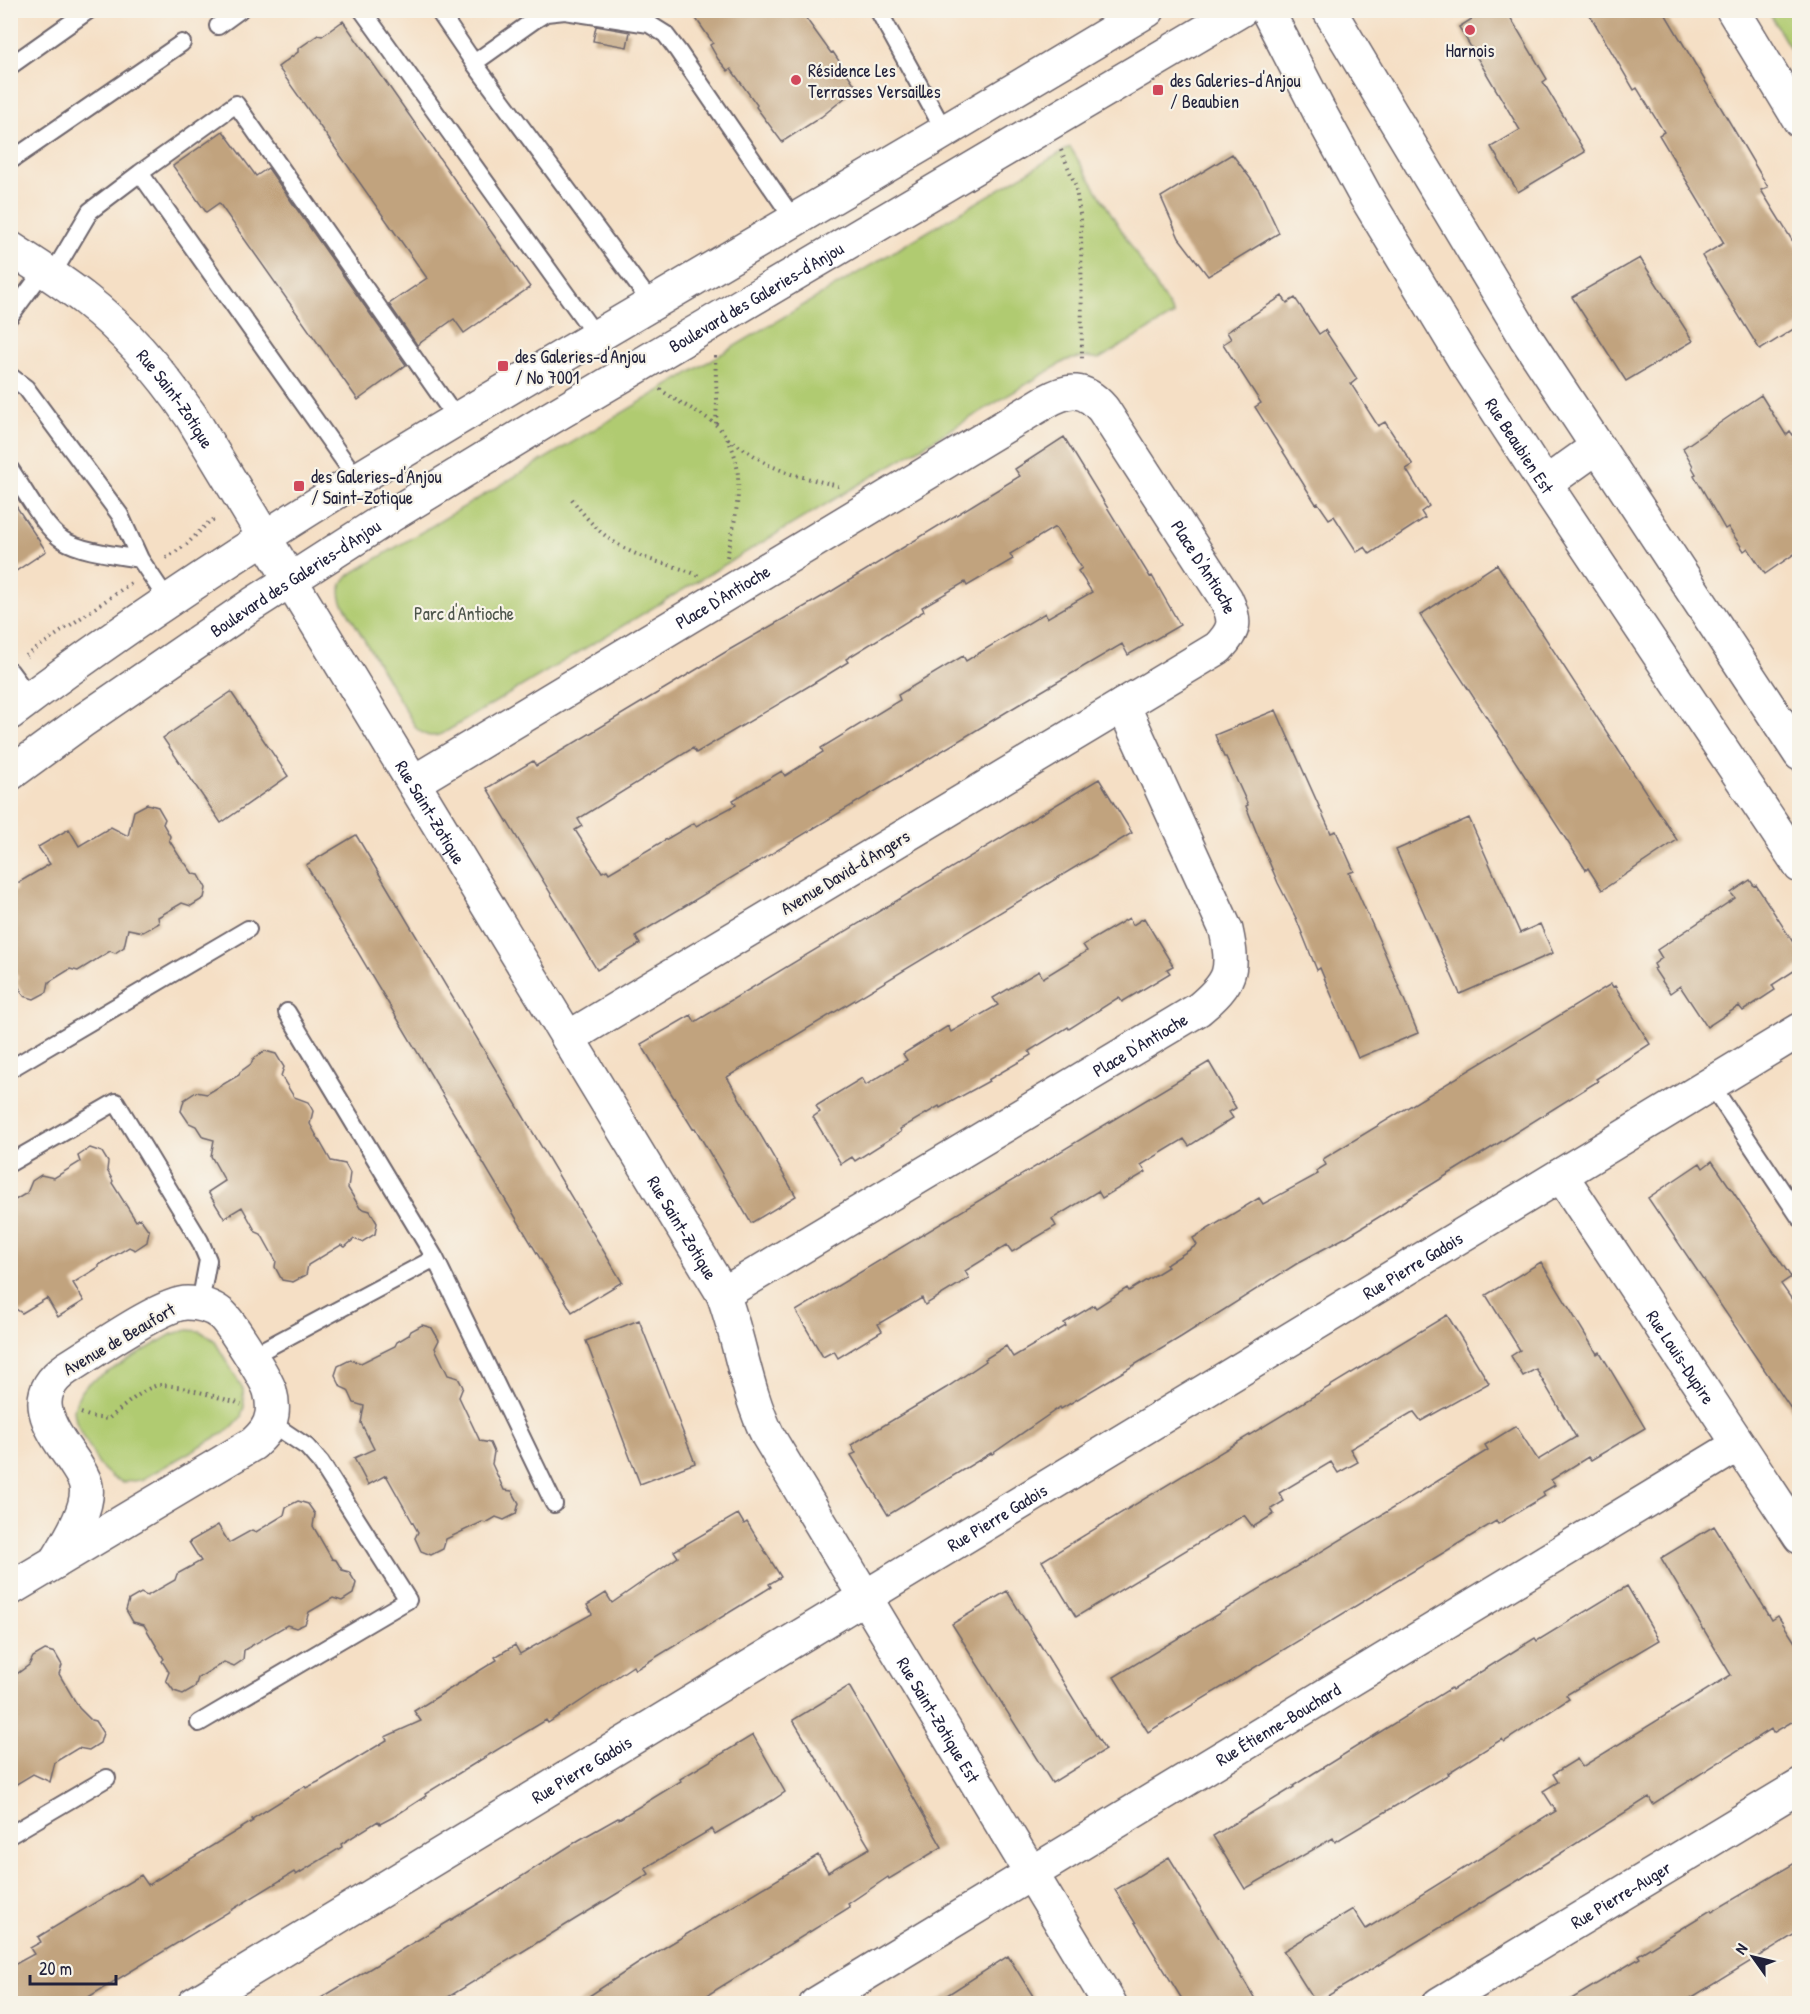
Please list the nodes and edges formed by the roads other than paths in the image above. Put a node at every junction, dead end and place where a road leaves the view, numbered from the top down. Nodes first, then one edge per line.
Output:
1 (89, 10) edge
2 (240, 10) edge
3 (362, 10) edge
4 (438, 10) edge
5 (878, 10) edge
6 (1148, 10) edge
7 (1241, 10) edge
8 (1268, 10) edge
9 (1329, 10) edge
10 (1733, 10) edge
11 (218, 26) dead end
12 (182, 43) dead end
13 (474, 63) junction
14 (11, 65) edge
15 (1800, 121) edge
16 (945, 132) junction
17 (10, 161) edge
18 (140, 173) junction
19 (794, 220) junction
20 (10, 248) edge
21 (48, 272) junction
22 (652, 304) junction
23 (10, 316) edge
24 (596, 336) junction
25 (10, 376) edge
26 (456, 418) junction
27 (1597, 447) junction
28 (10, 469) edge
29 (357, 479) junction
30 (1545, 484) junction
31 (266, 537) junction
32 (145, 565) junction
33 (292, 579) junction
34 (169, 602) junction
35 (15, 666) edge
36 (1123, 705) junction
37 (20, 706) edge
38 (1800, 754) edge
39 (10, 774) edge
40 (414, 782) junction
41 (1800, 866) edge
42 (248, 929) dead end
43 (287, 1012) dead end
44 (1800, 1030) edge
45 (568, 1038) junction
46 (12, 1065) edge
47 (1710, 1083) junction
48 (10, 1163) edge
49 (1561, 1175) junction
50 (1800, 1218) edge
51 (435, 1258) junction
52 (723, 1294) junction
53 (200, 1304) junction
54 (250, 1357) junction
55 (257, 1414) junction
56 (768, 1436) joint
57 (1738, 1445) junction
58 (554, 1504) dead end
59 (1800, 1537) edge
60 (56, 1562) junction
61 (10, 1588) edge
62 (865, 1597) junction
63 (199, 1723) dead end
64 (107, 1778) dead end
65 (1800, 1786) edge
66 (10, 1835) edge
67 (1032, 1874) junction
68 (194, 2004) edge
69 (816, 2004) edge
70 (1110, 2004) edge
71 (1439, 2004) edge

1 - 14 lane
2 - 11 lane
3 - 24 lane
4 - 13 lane
5 - 16 lane
6 - 16 street
7 - 33 street, Boulevard des Galeries-d'Anjou
8 - 30 street, Rue Beaubien Est
9 - 27 street
10 - 15 street
12 - 17 lane
13 - 19 lane
13 - 22 lane
16 - 19 street
18 - 21 lane
18 - 26 lane
18 - 29 lane
19 - 22 street
20 - 21 street, Rue Saint-Zotique
21 - 23 lane
21 - 31 street, Rue Saint-Zotique
22 - 24 street
24 - 26 street
25 - 32 lane
26 - 29 street
27 - 30 street
27 - 38 street
28 - 32 lane
29 - 31 street
30 - 41 street, Rue Beaubien Est
31 - 33 street, Rue Saint-Zotique
31 - 34 street
32 - 34 lane
33 - 39 street, Boulevard des Galeries-d'Anjou
33 - 40 street, Rue Saint-Zotique
34 - 37 street
35 - 37 lane
36 - 40 street, Place D'Antioche
36 - 45 street, Avenue David-d'Angers
36 - 52 street, Place D'Antioche
40 - 45 street, Rue Saint-Zotique
42 - 46 lane
43 - 51 lane
44 - 47 street, Rue Pierre Gadois
45 - 52 street, Rue Saint-Zotique
47 - 49 street, Rue Pierre Gadois
47 - 50 lane
48 - 53 lane
49 - 57 street, Rue Louis-Dupire
49 - 62 street, Rue Pierre Gadois
51 - 54 lane
51 - 58 lane
52 - 56 street, Rue Saint-Zotique
53 - 54 street, Avenue de Beaufort
53 - 60 street, Avenue de Beaufort
54 - 55 street, Avenue de Beaufort
55 - 60 street
55 - 63 lane
56 - 62 street, Rue Saint-Zotique Est
57 - 59 street, Rue Louis-Dupire
57 - 67 street, Rue Étienne-Bouchard
60 - 61 street
62 - 67 street, Rue Saint-Zotique Est
62 - 68 street, Rue Pierre Gadois
64 - 66 lane
65 - 71 street, Rue Pierre-Auger
67 - 69 street, Rue Étienne-Bouchard
67 - 70 street, Rue Saint-Zotique Est

